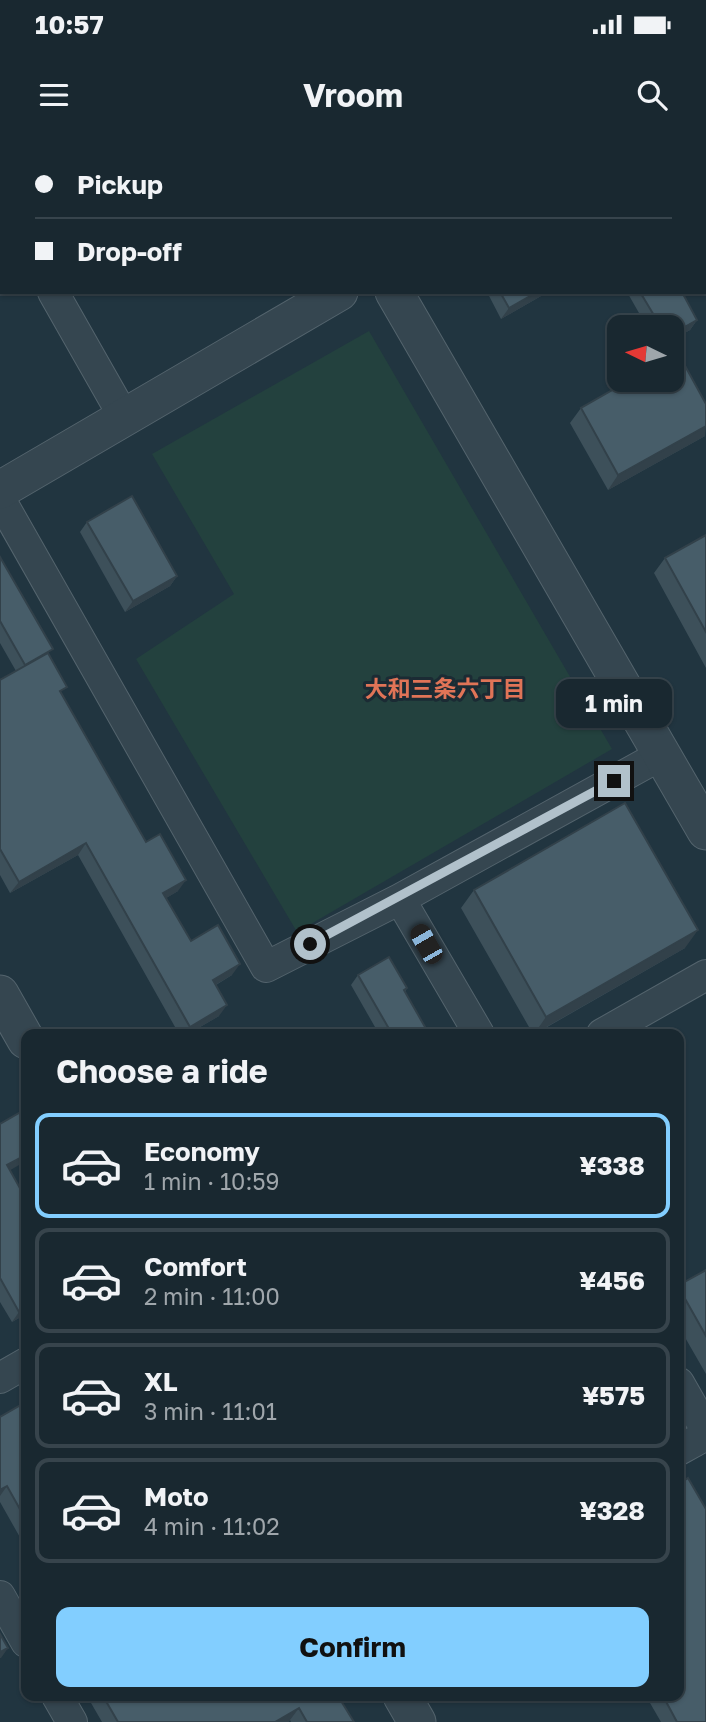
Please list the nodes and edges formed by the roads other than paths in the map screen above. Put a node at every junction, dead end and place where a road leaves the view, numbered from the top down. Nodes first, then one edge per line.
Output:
1 (54, 294) edge
2 (336, 294) edge
3 (395, 294) edge
4 (124, 417) junction
5 (0, 489) edge
6 (0, 499) edge
7 (661, 755) junction
8 (706, 831) edge
9 (400, 899) junction
10 (706, 975) edge
11 (0, 994) edge
12 (476, 1029) edge
13 (611, 1029) edge
14 (21, 1031) edge
15 (21, 1366) edge
16 (0, 1378) edge
17 (684, 1392) edge
18 (706, 1430) edge
19 (706, 1435) edge
20 (684, 1448) edge
21 (0, 1596) edge
22 (21, 1633) edge
23 (60, 1701) edge
24 (405, 1701) edge
25 (72, 1722) edge
26 (417, 1722) edge

1 - 4 street
2 - 4 street
3 - 7 street
4 - 5 street
6 - 9 street
7 - 8 street
7 - 9 street
9 - 12 street
10 - 13 street
11 - 14 street
15 - 16 street
17 - 18 street
19 - 20 street
21 - 22 street
23 - 25 street
24 - 26 street

